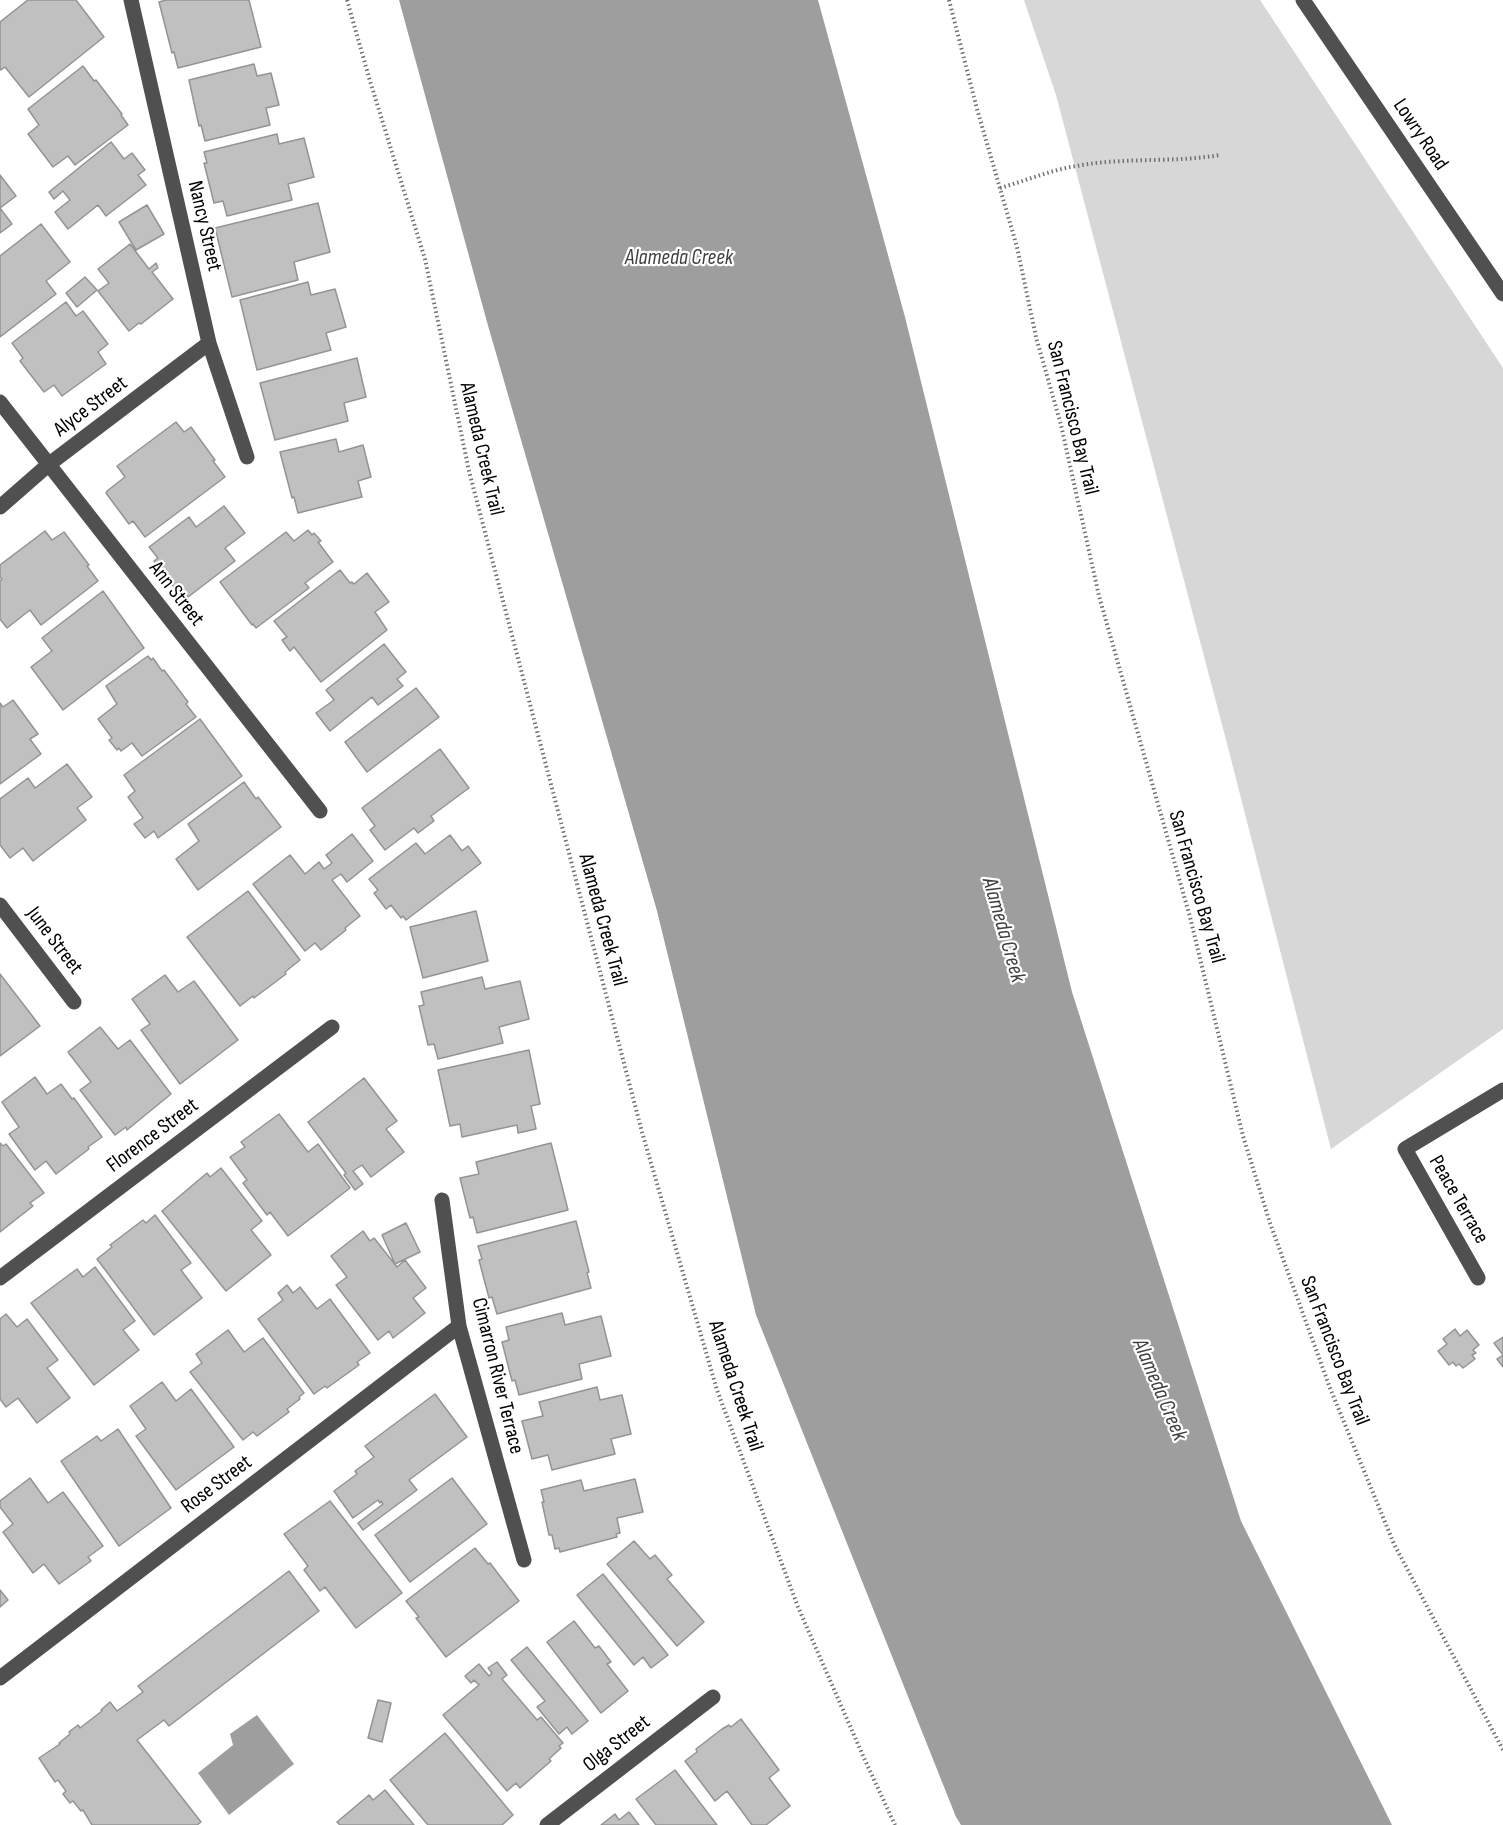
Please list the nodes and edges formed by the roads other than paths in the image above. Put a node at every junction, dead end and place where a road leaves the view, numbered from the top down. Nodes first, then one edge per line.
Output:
1 (131, 0) edge
2 (1303, 0) edge
3 (1503, 294) edge
4 (209, 343) junction
5 (0, 402) edge
6 (247, 458) dead end
7 (48, 465) junction
8 (0, 507) edge
9 (320, 811) dead end
10 (0, 905) edge
11 (74, 1002) dead end
12 (332, 1027) dead end
13 (1503, 1090) edge
14 (442, 1200) dead end
15 (0, 1278) edge
16 (1478, 1278) dead end
17 (459, 1326) junction
18 (524, 1560) dead end
19 (0, 1678) edge
20 (713, 1697) dead end
21 (547, 1825) edge

1 - 4 street, Nancy Street
2 - 3 street, Lowry Road
4 - 6 street, Nancy Street
4 - 7 street, Alyce Street
5 - 7 street, Ann Street
7 - 8 street, Alyce Street
7 - 9 street, Ann Street
10 - 11 street, June Street
12 - 15 street, Florence Street
13 - 16 street, Peace Terrace
14 - 17 street, Cimarron River Terrace
17 - 18 street, Cimarron River Terrace
17 - 19 street, Rose Street
20 - 21 street, Olga Street

